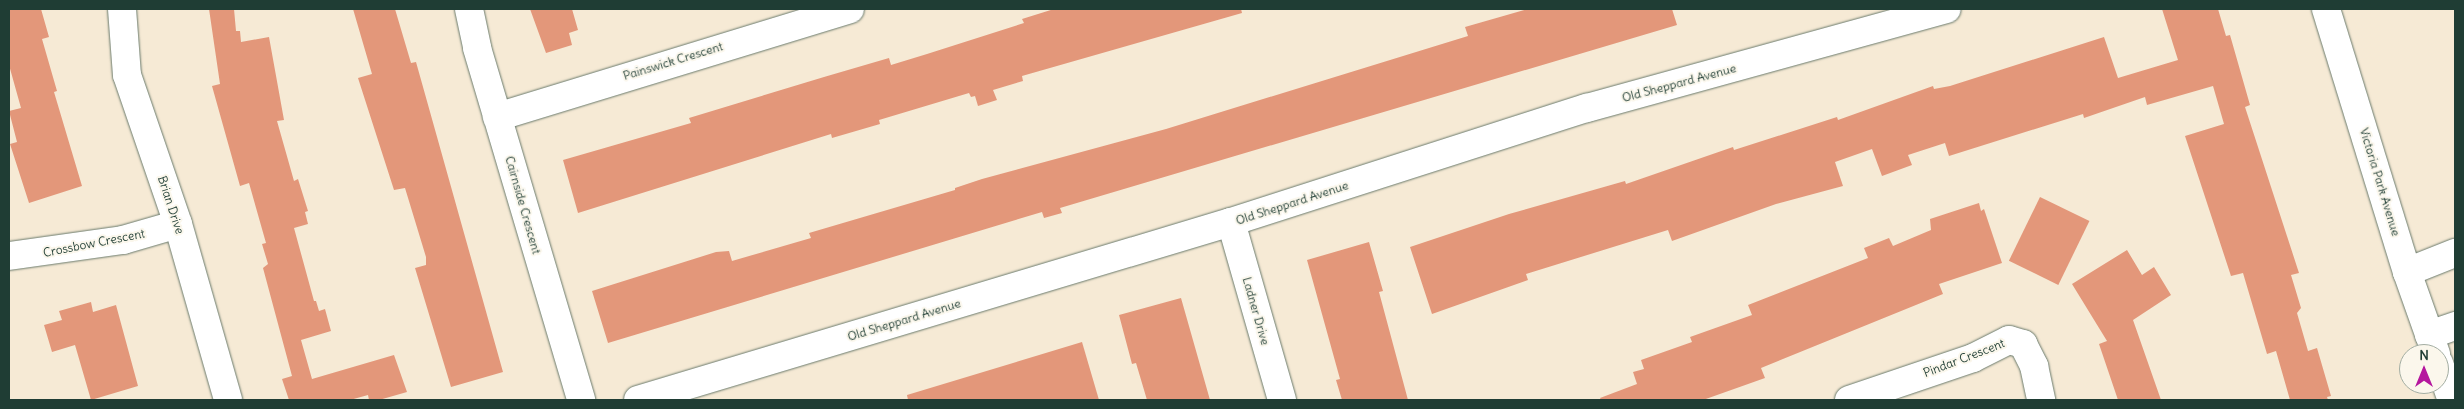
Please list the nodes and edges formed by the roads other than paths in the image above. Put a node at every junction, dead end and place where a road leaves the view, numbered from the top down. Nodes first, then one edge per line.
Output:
1 (122, 9) edge
2 (469, 9) edge
3 (850, 9) edge
4 (1947, 9) edge
5 (2326, 9) edge
6 (498, 117) junction
7 (1231, 222) junction
8 (178, 224) junction
9 (2455, 253) edge
10 (9, 256) edge
11 (2407, 272) junction
12 (2455, 326) edge
13 (2433, 344) edge
14 (2434, 344) edge
15 (228, 400) edge
16 (581, 400) edge
17 (638, 400) edge
18 (1282, 400) edge
19 (1850, 400) edge
20 (2041, 400) edge

1 - 8 street, Brian Drive
2 - 6 street, Cairnside Crescent
3 - 6 street, Painswick Crescent
4 - 7 street, Old Sheppard Avenue
5 - 11 street, Victoria Park Avenue
6 - 16 street, Cairnside Crescent
7 - 17 street, Old Sheppard Avenue
7 - 18 street, Ladner Drive
8 - 10 street, Crossbow Crescent
8 - 15 street, Brian Drive
9 - 11 street
11 - 13 street, Victoria Park Avenue
12 - 14 street
19 - 20 street, Pindar Crescent

